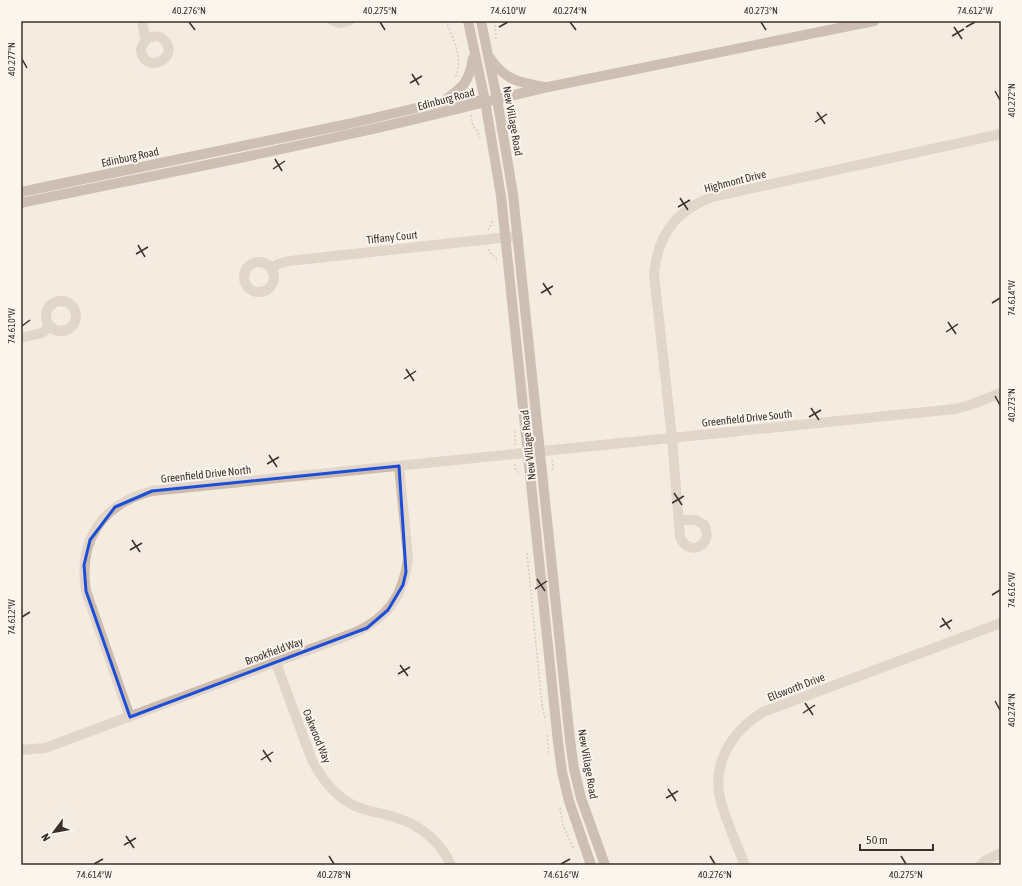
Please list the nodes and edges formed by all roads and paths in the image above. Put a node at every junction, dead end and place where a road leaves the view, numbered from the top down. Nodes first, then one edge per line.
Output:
1 (142, 21) edge
2 (333, 21) edge
3 (349, 21) edge
4 (446, 21) edge
5 (468, 21) edge
6 (481, 21) edge
7 (495, 21) edge
8 (874, 21) edge
9 (145, 40) dead end
10 (496, 41) dead end
11 (474, 48) junction
12 (486, 48) junction
13 (462, 86) junction
14 (548, 87) junction
15 (497, 98) junction
16 (485, 101) junction
17 (442, 102) junction
18 (469, 106) junction
19 (1001, 134) edge
20 (481, 140) dead end
21 (21, 192) edge
22 (21, 203) edge
23 (493, 219) dead end
24 (518, 236) junction
25 (505, 237) junction
26 (489, 239) junction
27 (498, 265) dead end
28 (271, 269) dead end
29 (50, 326) dead end
30 (21, 338) edge
31 (1001, 393) edge
32 (515, 429) dead end
33 (672, 438) junction
34 (541, 451) junction
35 (528, 452) junction
36 (515, 453) junction
37 (399, 466) junction
38 (520, 475) dead end
39 (679, 520) dead end
40 (527, 552) dead end
41 (1001, 623) edge
42 (276, 663) junction
43 (130, 717) junction
44 (546, 723) dead end
45 (547, 729) dead end
46 (21, 750) edge
47 (550, 760) dead end
48 (560, 806) dead end
49 (576, 852) dead end
50 (1001, 853) edge
51 (451, 865) edge
52 (591, 865) edge
53 (605, 865) edge
54 (745, 865) edge
55 (980, 865) edge

1 - 9 street
2 - 3 street
4 - 13 path
5 - 11 main road, New Village Road
6 - 12 main road, New Village Road
7 - 10 path
8 - 14 main road
11 - 13 main road
11 - 16 main road, New Village Road
12 - 14 main road
12 - 15 main road, New Village Road
13 - 17 main road
14 - 15 main road
15 - 16 main road
15 - 24 main road, New Village Road
16 - 17 main road, Edinburg Road
16 - 18 main road, Edinburg Road
16 - 25 main road, New Village Road
17 - 21 main road, Edinburg Road
18 - 20 path
18 - 22 main road, Edinburg Road
19 - 33 street, Highmont Drive
23 - 26 path
24 - 25 street, Tiffany Court
24 - 34 main road, New Village Road
25 - 26 street, Tiffany Court
25 - 35 main road, New Village Road
26 - 27 path
26 - 28 street, Tiffany Court
29 - 30 street
31 - 33 street, Greenfield Drive South
32 - 36 path
33 - 34 street, Greenfield Drive South
33 - 39 street, Highmont Drive
34 - 35 street, Greenfield Drive South
34 - 53 main road, New Village Road
35 - 36 street, Greenfield Drive North
35 - 52 main road, New Village Road
36 - 37 street, Greenfield Drive North
36 - 38 path
37 - 42 street, Brookfield Way
37 - 43 street, Greenfield Drive North
40 - 44 path
41 - 54 street, Ellsworth Drive
42 - 43 street, Brookfield Way
42 - 51 street, Oakwood Way
43 - 46 street, Brookfield Way
45 - 47 path
48 - 49 path
50 - 55 street

